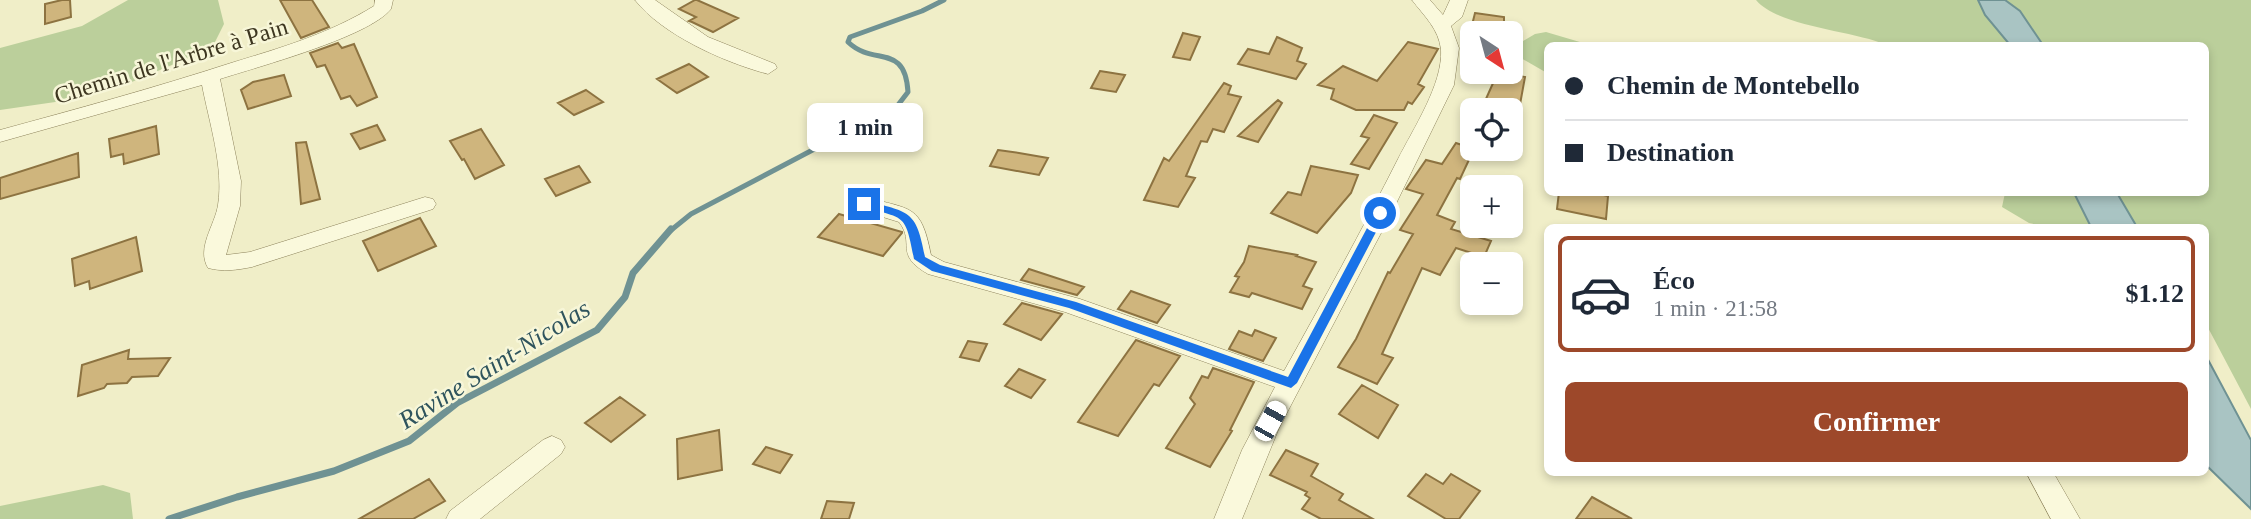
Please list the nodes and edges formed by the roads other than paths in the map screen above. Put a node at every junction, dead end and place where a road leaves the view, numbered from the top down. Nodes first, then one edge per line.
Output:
1 (384, 0) edge
2 (644, 0) edge
3 (1421, 0) edge
4 (1459, 0) edge
5 (1442, 23) junction
6 (768, 68) dead end
7 (211, 77) junction
8 (0, 136) edge
9 (425, 204) dead end
10 (864, 204) dead end
11 (1291, 383) junction
12 (552, 447) dead end
13 (2041, 476) edge
14 (460, 519) edge
15 (1228, 519) edge
16 (2066, 519) edge

1 - 7 street, Chemin de l'Arbre à Pain
2 - 6 street
3 - 5 street
4 - 5 street
5 - 11 street
7 - 8 street, Chemin de l'Arbre à Pain
7 - 9 street
10 - 11 street
11 - 15 street
12 - 14 street
13 - 16 street

